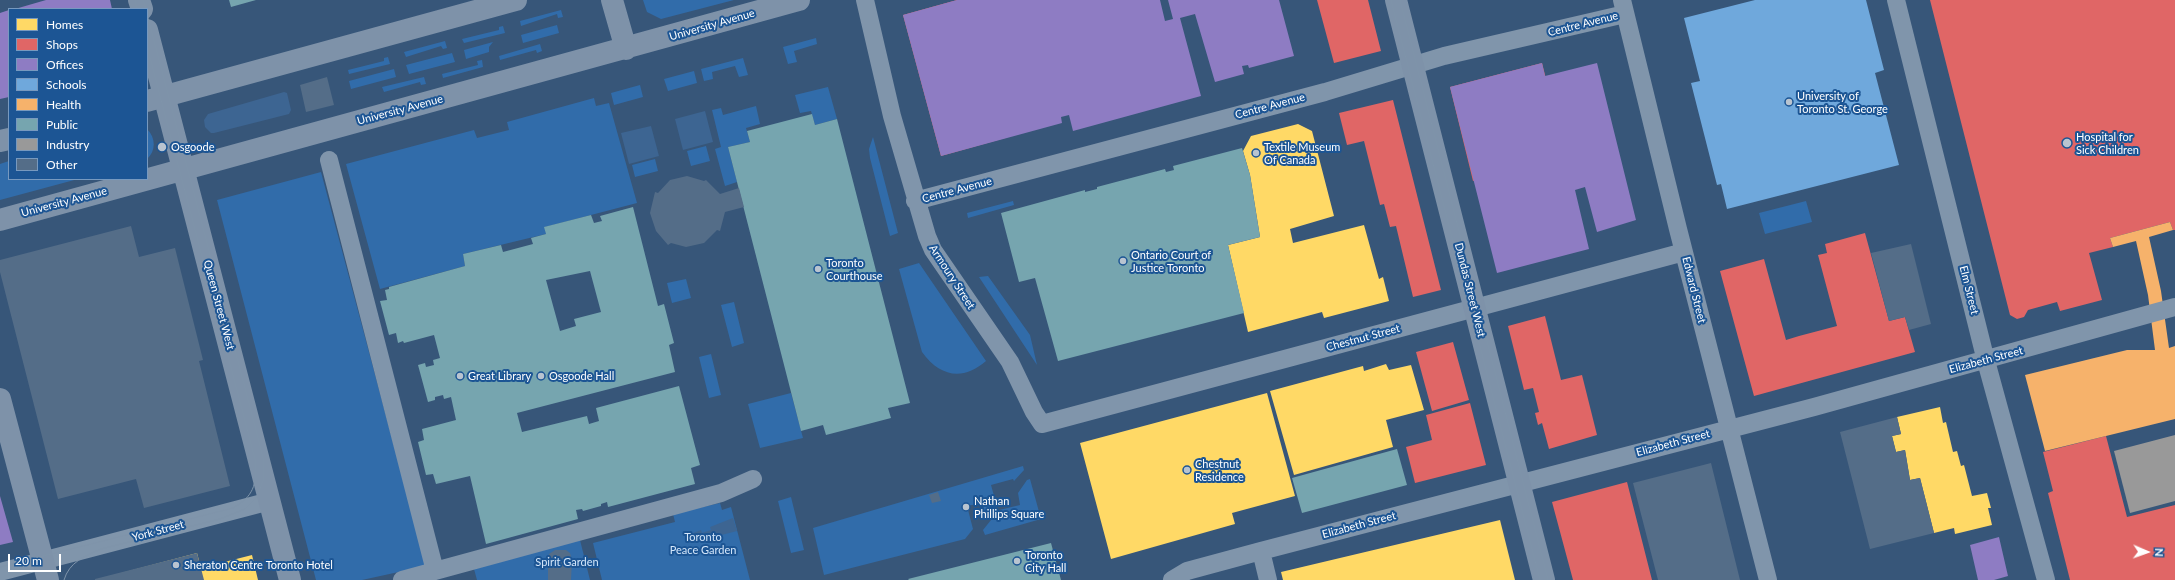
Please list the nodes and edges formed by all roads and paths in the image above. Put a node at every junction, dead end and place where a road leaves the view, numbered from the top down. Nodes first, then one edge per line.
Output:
1 (516, 0) edge
2 (612, 0) edge
3 (799, 0) edge
4 (865, 0) edge
5 (1396, 0) edge
6 (1896, 0) edge
7 (1624, 7) edge
8 (148, 38) edge
9 (626, 49) junction
10 (1413, 66) junction
11 (156, 98) edge
12 (329, 160) dead end
13 (183, 170) junction
14 (146, 180) edge
15 (148, 180) edge
16 (915, 201) junction
17 (0, 220) edge
18 (1684, 252) junction
19 (2175, 308) edge
20 (1474, 309) junction
21 (1986, 360) junction
22 (0, 399) edge
23 (1042, 424) joint
24 (1729, 429) junction
25 (753, 479) dead end
26 (1520, 483) junction
27 (270, 501) junction
28 (1261, 551) junction
29 (45, 570) edge
30 (435, 571) junction
31 (0, 572) edge
32 (290, 580) edge
33 (402, 580) edge
34 (1172, 580) edge
35 (1268, 580) edge
36 (1544, 580) edge
37 (1768, 580) edge
38 (2046, 580) edge

1 - 11 main road
2 - 9 main road
3 - 9 main road, University Avenue
4 - 16 street, Armoury Street
5 - 10 main road, Dundas Street West
6 - 21 street, Elm Street
7 - 10 street, Centre Avenue
7 - 18 street, Edward Street
8 - 11 main road, Queen Street West
9 - 13 main road, University Avenue
10 - 16 street, Centre Avenue
10 - 20 main road, Dundas Street West
11 - 13 main road, Queen Street West
12 - 30 street
13 - 15 main road, University Avenue
13 - 27 main road, Queen Street West
14 - 17 main road, University Avenue
16 - 23 street, Armoury Street
18 - 20 street, Chestnut Street
18 - 24 street, Edward Street
19 - 21 street, Elizabeth Street
20 - 23 street, Chestnut Street
20 - 26 main road, Dundas Street West
21 - 24 street, Elizabeth Street
21 - 38 street, Elm Street
22 - 29 main road
24 - 26 street, Elizabeth Street
24 - 37 street, Edward Street
25 - 30 street
26 - 28 street, Elizabeth Street
26 - 36 main road, Dundas Street West
27 - 29 street, York Street
27 - 32 main road, Queen Street West
28 - 34 street, Elizabeth Street
28 - 35 street
29 - 31 street, York Street
30 - 33 street

